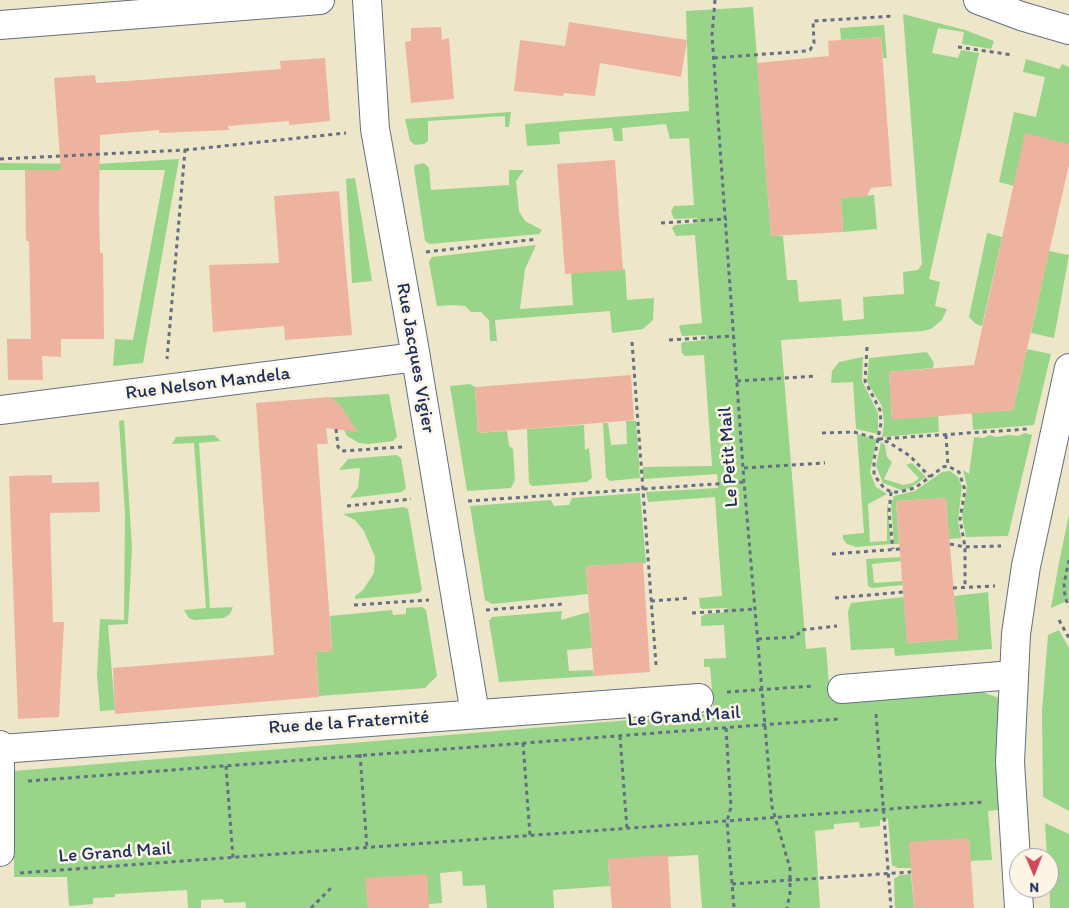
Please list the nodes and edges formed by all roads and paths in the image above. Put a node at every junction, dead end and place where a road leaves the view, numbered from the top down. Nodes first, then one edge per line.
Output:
1 (320, 0) edge
2 (367, 0) edge
3 (715, 0) edge
4 (978, 0) edge
5 (232, 4) edge
6 (893, 16) dead end
7 (0, 24) edge
8 (1069, 30) edge
9 (958, 47) dead end
10 (1013, 55) dead end
11 (714, 58) junction
12 (375, 130) junction
13 (185, 150) junction
14 (0, 159) edge
15 (726, 219) junction
16 (661, 223) dead end
17 (537, 239) dead end
18 (432, 252) dead end
19 (734, 336) junction
20 (669, 340) dead end
21 (632, 342) dead end
22 (867, 347) dead end
23 (416, 357) junction
24 (1069, 368) edge
25 (817, 376) dead end
26 (737, 381) junction
27 (157, 391) junction
28 (0, 410) edge
29 (1056, 427) junction
30 (336, 429) dead end
31 (822, 433) dead end
32 (946, 435) junction
33 (879, 439) junction
34 (402, 447) dead end
35 (825, 463) dead end
36 (948, 466) junction
37 (744, 468) junction
38 (930, 477) junction
39 (744, 482) junction
40 (643, 489) junction
41 (892, 492) junction
42 (411, 498) dead end
43 (464, 501) dead end
44 (347, 506) dead end
45 (950, 544) dead end
46 (1002, 546) dead end
47 (965, 547) junction
48 (900, 549) dead end
49 (893, 550) junction
50 (832, 554) dead end
51 (1069, 560) edge
52 (1023, 584) junction
53 (965, 587) junction
54 (953, 588) dead end
55 (904, 592) dead end
56 (691, 598) dead end
57 (835, 598) dead end
58 (420, 600) dead end
59 (651, 601) junction
60 (563, 604) dead end
61 (354, 605) dead end
62 (1069, 607) edge
63 (756, 609) junction
64 (482, 610) dead end
65 (692, 613) dead end
66 (1059, 620) dead end
67 (837, 626) dead end
68 (1069, 638) edge
69 (758, 639) junction
70 (656, 665) dead end
71 (1013, 675) junction
72 (873, 686) junction
73 (832, 687) joint
74 (763, 690) junction
75 (726, 692) dead end
76 (699, 698) dead end
77 (475, 714) junction
78 (876, 716) junction
79 (885, 716) dead end
80 (866, 717) dead end
81 (848, 718) dead end
82 (766, 725) junction
83 (726, 728) junction
84 (620, 736) junction
85 (523, 743) junction
86 (0, 744) edge
87 (0, 749) edge
88 (360, 756) junction
89 (226, 766) junction
90 (0, 783) edge
91 (1012, 803) junction
92 (883, 810) junction
93 (777, 818) junction
94 (727, 821) junction
95 (627, 829) junction
96 (530, 835) junction
97 (367, 848) junction
98 (0, 852) edge
99 (233, 858) junction
100 (911, 872) dead end
101 (888, 873) junction
102 (19, 874) dead end
103 (790, 880) junction
104 (732, 884) junction
105 (332, 887) dead end
106 (311, 908) edge
107 (734, 908) edge
108 (787, 908) edge
109 (891, 908) edge
110 (1019, 908) edge

1 - 5 street
2 - 12 street, Rue Jacques Vigier
3 - 11 path, Le Petit Mail
4 - 8 street
5 - 7 street
6 - 11 path
9 - 10 path
11 - 15 path, Le Petit Mail
12 - 13 path
12 - 23 street, Rue Jacques Vigier
13 - 14 path
13 - 27 path
15 - 16 path
15 - 19 path, Le Petit Mail
17 - 18 path
19 - 20 path
19 - 26 path, Le Petit Mail
21 - 40 path
22 - 33 path
23 - 27 street, Rue Nelson Mandela
23 - 77 street, Rue Jacques Vigier
24 - 29 street
25 - 26 path
26 - 37 path, Le Petit Mail
27 - 28 street, Rue Nelson Mandela
29 - 32 path
29 - 52 street
30 - 34 path
31 - 33 path
32 - 33 path
32 - 36 path
33 - 38 path
33 - 41 path
35 - 37 path
36 - 38 path
36 - 47 path
37 - 39 path, Le Petit Mail
38 - 41 path
39 - 40 path
39 - 63 path, Le Petit Mail
40 - 43 path
40 - 59 path
41 - 49 path
42 - 44 path
45 - 47 path
46 - 47 path
47 - 53 path
48 - 49 path
49 - 50 path
51 - 62 path
52 - 53 path
52 - 71 street
53 - 54 path
55 - 57 path
56 - 59 path
58 - 61 path
59 - 70 path
60 - 64 path
63 - 65 path
63 - 69 path, Le Petit Mail
66 - 68 path
67 - 69 path
69 - 74 path, Le Petit Mail
71 - 72 street
71 - 91 street
72 - 73 street
72 - 78 path
73 - 74 path
74 - 75 path
74 - 82 path, Le Petit Mail
76 - 77 street, Rue de la Fraternité
77 - 87 street, Rue de la Fraternité
78 - 79 path
78 - 80 path
78 - 92 path
81 - 82 path, Le Grand Mail
82 - 83 path, Le Grand Mail
82 - 93 path, Le Petit Mail
83 - 84 path, Le Grand Mail
83 - 94 path
84 - 85 path, Le Grand Mail
84 - 95 path
85 - 88 path, Le Grand Mail
85 - 96 path
86 - 87 street
87 - 90 street
88 - 89 path, Le Grand Mail
88 - 97 path
89 - 90 path, Le Grand Mail
89 - 99 path
90 - 98 street
91 - 92 path, Le Grand Mail
91 - 110 street
92 - 93 path, Le Grand Mail
92 - 101 path
93 - 94 path, Le Grand Mail
93 - 103 path, Le Petit Mail
94 - 95 path, Le Grand Mail
94 - 104 path
95 - 96 path, Le Grand Mail
96 - 97 path, Le Grand Mail
97 - 99 path, Le Grand Mail
99 - 102 path, Le Grand Mail
100 - 101 path
101 - 103 path
101 - 109 path
103 - 104 path
103 - 108 path, Le Petit Mail
104 - 107 path
105 - 106 path

